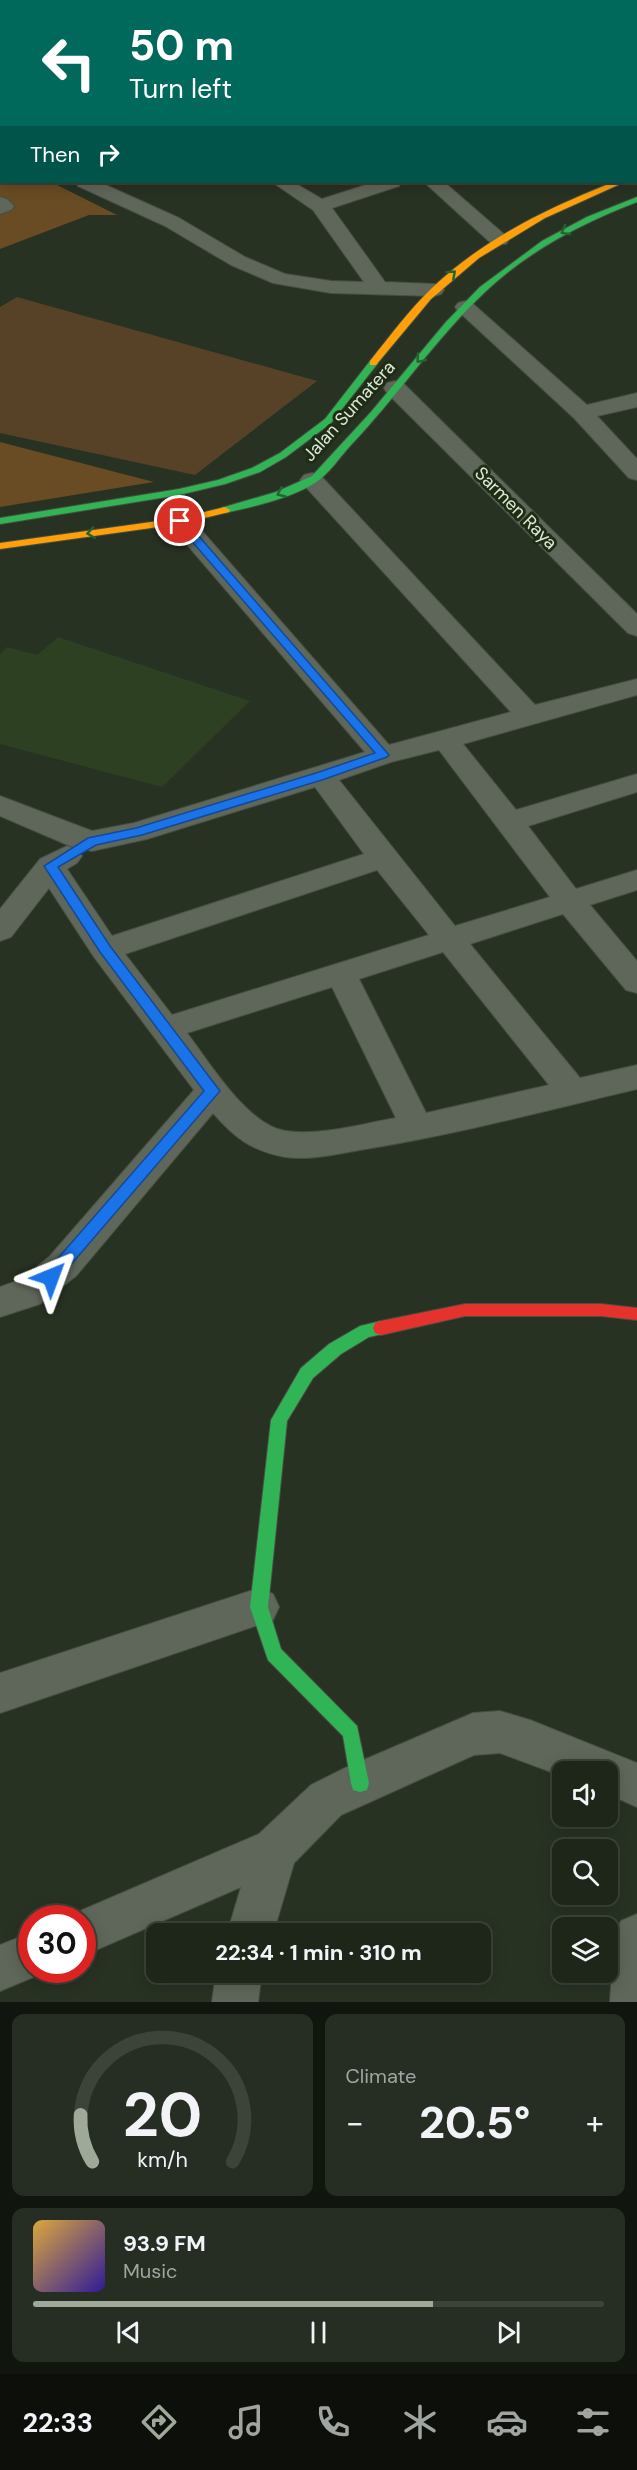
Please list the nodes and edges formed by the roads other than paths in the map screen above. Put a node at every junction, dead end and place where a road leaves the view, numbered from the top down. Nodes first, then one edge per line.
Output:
1 (87, 183) edge
2 (282, 183) edge
3 (390, 183) edge
4 (437, 183) edge
5 (621, 183) edge
6 (597, 191) junction
7 (632, 200) edge
8 (568, 202) junction
9 (320, 206) junction
10 (596, 214) junction
11 (499, 240) junction
12 (378, 288) junction
13 (434, 290) junction
14 (465, 306) junction
15 (395, 388) junction
16 (637, 400) edge
17 (582, 413) junction
18 (344, 426) junction
19 (637, 473) edge
20 (312, 480) junction
21 (0, 521) edge
22 (180, 521) junction
23 (0, 546) edge
24 (637, 628) edge
25 (637, 687) edge
26 (529, 715) junction
27 (445, 740) junction
28 (382, 755) junction
29 (321, 776) junction
30 (637, 783) edge
31 (0, 805) edge
32 (510, 822) junction
33 (92, 841) junction
34 (383, 858) junction
35 (50, 866) junction
36 (637, 880) edge
37 (569, 901) junction
38 (0, 930) edge
39 (451, 940) junction
40 (105, 949) junction
41 (342, 975) junction
42 (637, 982) edge
43 (167, 1028) junction
44 (637, 1077) edge
45 (213, 1091) junction
46 (574, 1093) junction
47 (417, 1128) junction
48 (0, 1302) edge
49 (637, 1314) edge
50 (259, 1607) junction
51 (0, 1693) edge
52 (579, 1761) edge
53 (618, 1777) edge
54 (360, 1783) junction
55 (637, 1785) edge
56 (275, 1850) junction
57 (253, 1923) edge
58 (96, 1927) edge
59 (637, 1937) edge
60 (18, 1961) edge
61 (0, 1968) edge
62 (238, 1983) edge
63 (235, 2002) edge
64 (633, 2002) edge

1 - 12 street
2 - 9 street
3 - 9 street
4 - 11 street
5 - 6 main road, Jalan Sumatera
6 - 7 main road
6 - 8 main road, Jalan Sumatera
7 - 10 main road, Jalan Sumatera
8 - 10 main road
8 - 11 main road, Jalan Sumatera
9 - 12 street
10 -> 14 main road, Jalan Sumatera
13 -> 11 main road, Jalan Sumatera
12 - 13 street
13 - 18 main road, Jalan Sumatera
14 -> 15 main road, Jalan Sumatera
14 - 17 street
15 - 18 main road, Jalan Sumatera
15 - 24 street, Sarmen Raya
16 - 17 street
17 - 19 street
18 - 20 main road, Jalan Sumatera
18 - 21 main road, Jalan Sumatera
20 -> 22 main road, Jalan Sumatera
20 - 26 street
22 -> 23 main road, Jalan Sumatera
22 - 28 street
25 - 26 street
26 - 27 street
27 - 28 street
27 - 32 street
28 - 29 street
29 - 33 street
29 - 34 street
30 - 32 street
31 - 33 street
32 - 37 street
33 - 35 street
34 - 39 street
34 - 40 street
35 - 38 street
35 - 40 street
36 - 37 street
37 - 39 street
37 - 42 street
39 - 41 street
39 - 46 street
40 - 43 street
41 - 43 street
41 - 47 street
43 - 45 street
44 - 46 street
45 - 47 street
45 - 48 street
46 - 47 street
49 - 50 main road
50 - 51 street
50 - 54 main road
52 - 54 street
53 - 55 street
54 - 56 street
56 - 57 street
56 - 58 street
59 - 64 street
60 - 61 street
62 - 63 street

